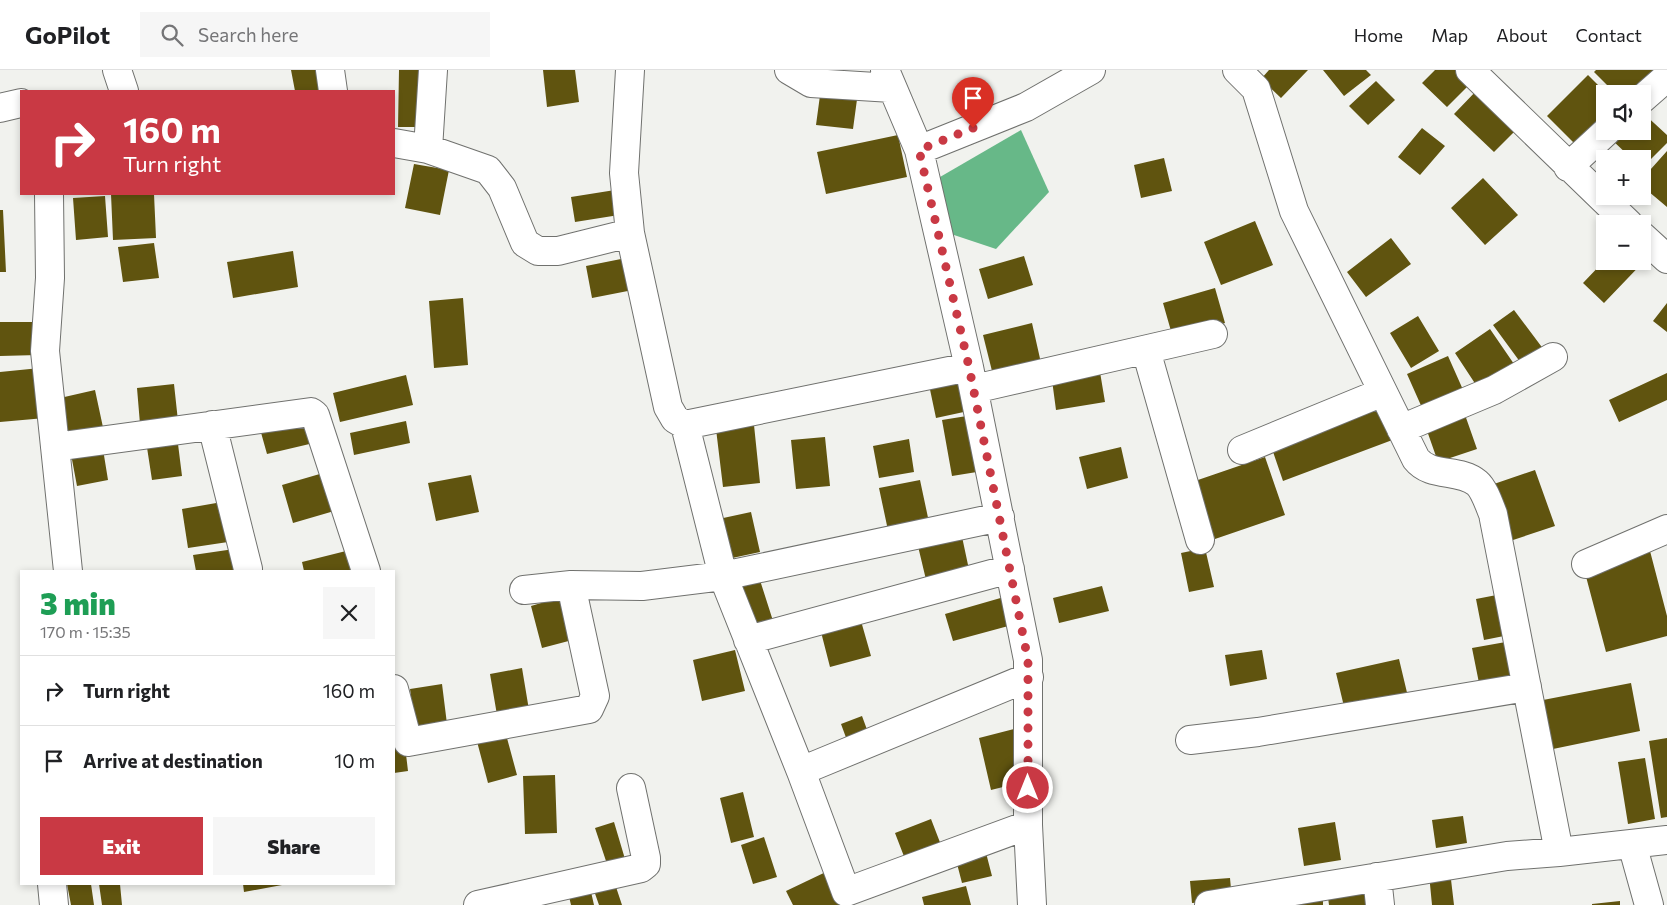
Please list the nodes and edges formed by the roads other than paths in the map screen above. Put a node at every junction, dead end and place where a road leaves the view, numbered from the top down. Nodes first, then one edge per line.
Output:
1 (117, 70) edge
2 (330, 70) edge
3 (433, 70) edge
4 (630, 70) edge
5 (789, 70) edge
6 (1091, 70) edge
7 (1237, 70) edge
8 (1470, 70) edge
9 (1667, 77) edge
10 (889, 79) edge
11 (124, 90) edge
12 (332, 90) edge
13 (1651, 91) edge
14 (20, 103) edge
15 (0, 108) edge
16 (1597, 140) edge
17 (395, 143) edge
18 (428, 149) junction
19 (919, 150) junction
20 (1568, 167) junction
21 (50, 195) edge
22 (1619, 215) edge
23 (630, 233) junction
24 (1651, 244) edge
25 (1667, 259) edge
26 (1214, 334) dead end
27 (1146, 350) junction
28 (1553, 357) dead end
29 (972, 378) junction
30 (1383, 392) junction
31 (212, 425) junction
32 (685, 425) junction
33 (1401, 429) junction
34 (55, 448) junction
35 (1242, 450) dead end
36 (1000, 517) junction
37 (1667, 529) edge
38 (1200, 540) dead end
39 (1586, 564) dead end
40 (248, 569) dead end
41 (1010, 569) junction
42 (68, 570) edge
43 (366, 570) edge
44 (723, 576) junction
45 (572, 585) junction
46 (524, 590) dead end
47 (748, 640) junction
48 (1028, 677) junction
49 (1526, 687) junction
50 (395, 693) edge
51 (1190, 740) dead end
52 (802, 774) junction
53 (631, 788) dead end
54 (1028, 825) junction
55 (1667, 840) edge
56 (1632, 844) junction
57 (1559, 852) junction
58 (1377, 877) junction
59 (52, 885) edge
60 (54, 905) edge
61 (478, 905) edge
62 (1032, 905) edge
63 (1209, 905) edge
64 (1380, 905) edge
65 (1649, 905) edge

1 - 11 street
2 - 12 street
3 - 18 street
4 - 23 street
5 - 10 street
6 - 19 street
7 - 30 street
8 - 20 street
9 - 13 street
10 - 19 street
14 - 15 street
16 - 20 street
17 - 18 street
18 - 23 street
19 - 29 street
20 - 22 street
21 - 34 street
23 - 32 street
24 - 25 street
26 - 27 street
27 - 29 street
27 - 38 street
28 - 33 street
29 - 32 street
29 - 36 street
30 - 33 street
30 - 35 street
31 - 34 street
31 - 40 street
31 - 43 street
32 - 44 street
33 - 49 street
34 - 42 street
36 - 41 street
36 - 44 street
37 - 39 street
41 - 47 street
41 - 48 street
44 - 45 street
44 - 47 street
45 - 46 street
45 - 50 street
47 - 52 street
48 - 52 street
48 - 54 street
49 - 51 street
49 - 57 street
52 - 54 street
53 - 61 street
54 - 62 street
55 - 56 street
56 - 57 street
56 - 65 street
57 - 58 street
58 - 63 street
58 - 64 street
59 - 60 street

